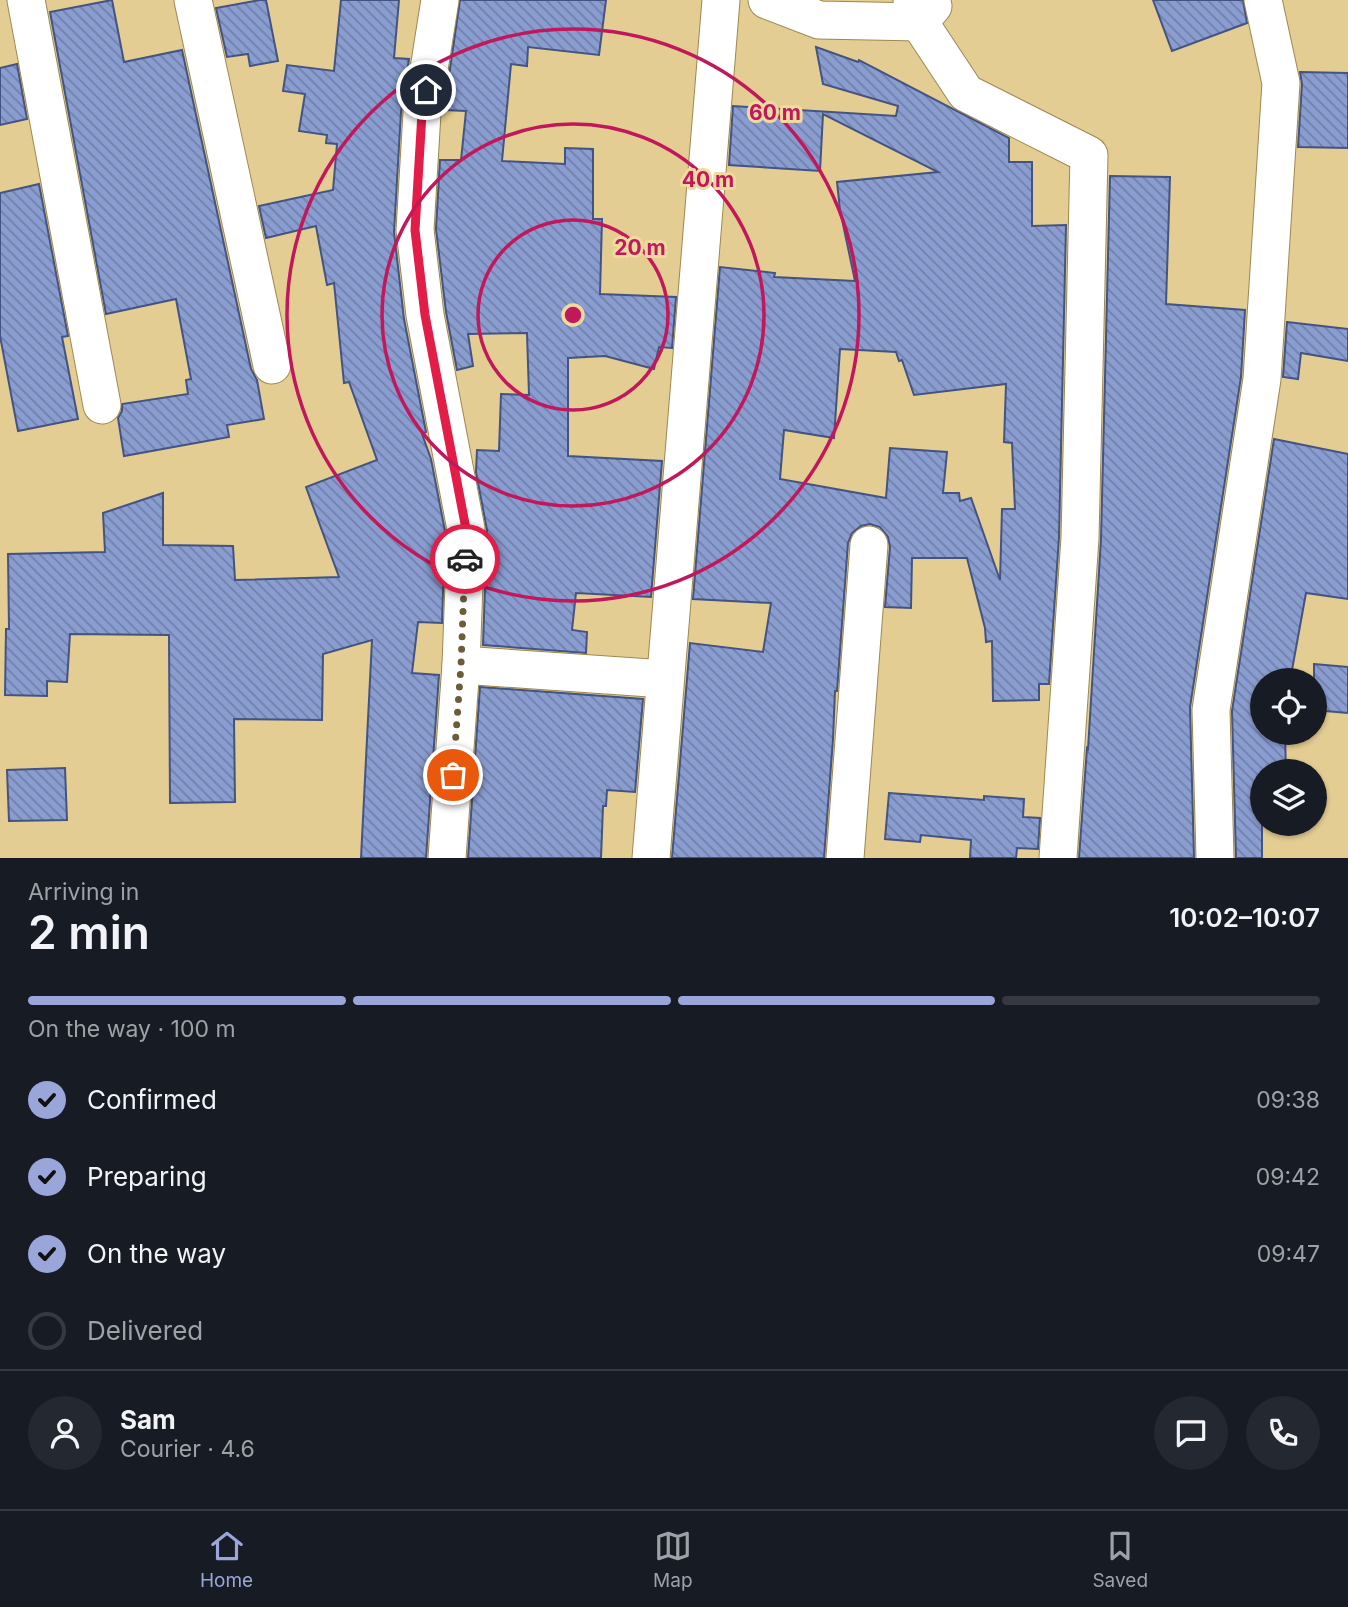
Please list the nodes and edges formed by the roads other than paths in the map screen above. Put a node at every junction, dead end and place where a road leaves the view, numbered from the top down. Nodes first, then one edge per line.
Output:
1 (26, 0) edge
2 (193, 0) edge
3 (440, 0) edge
4 (721, 0) edge
5 (767, 0) edge
6 (1263, 0) edge
7 (923, 7) edge
8 (272, 365) dead end
9 (102, 405) dead end
10 (869, 545) dead end
11 (461, 665) junction
12 (665, 679) junction
13 (447, 858) edge
14 (651, 858) edge
15 (845, 858) edge
16 (1058, 858) edge
17 (1215, 858) edge

1 - 9 street
2 - 8 street
3 - 11 street
4 - 12 street
5 - 7 street
6 - 17 street
7 - 16 street
10 - 15 street
11 - 12 street
11 - 13 street
12 - 14 street

